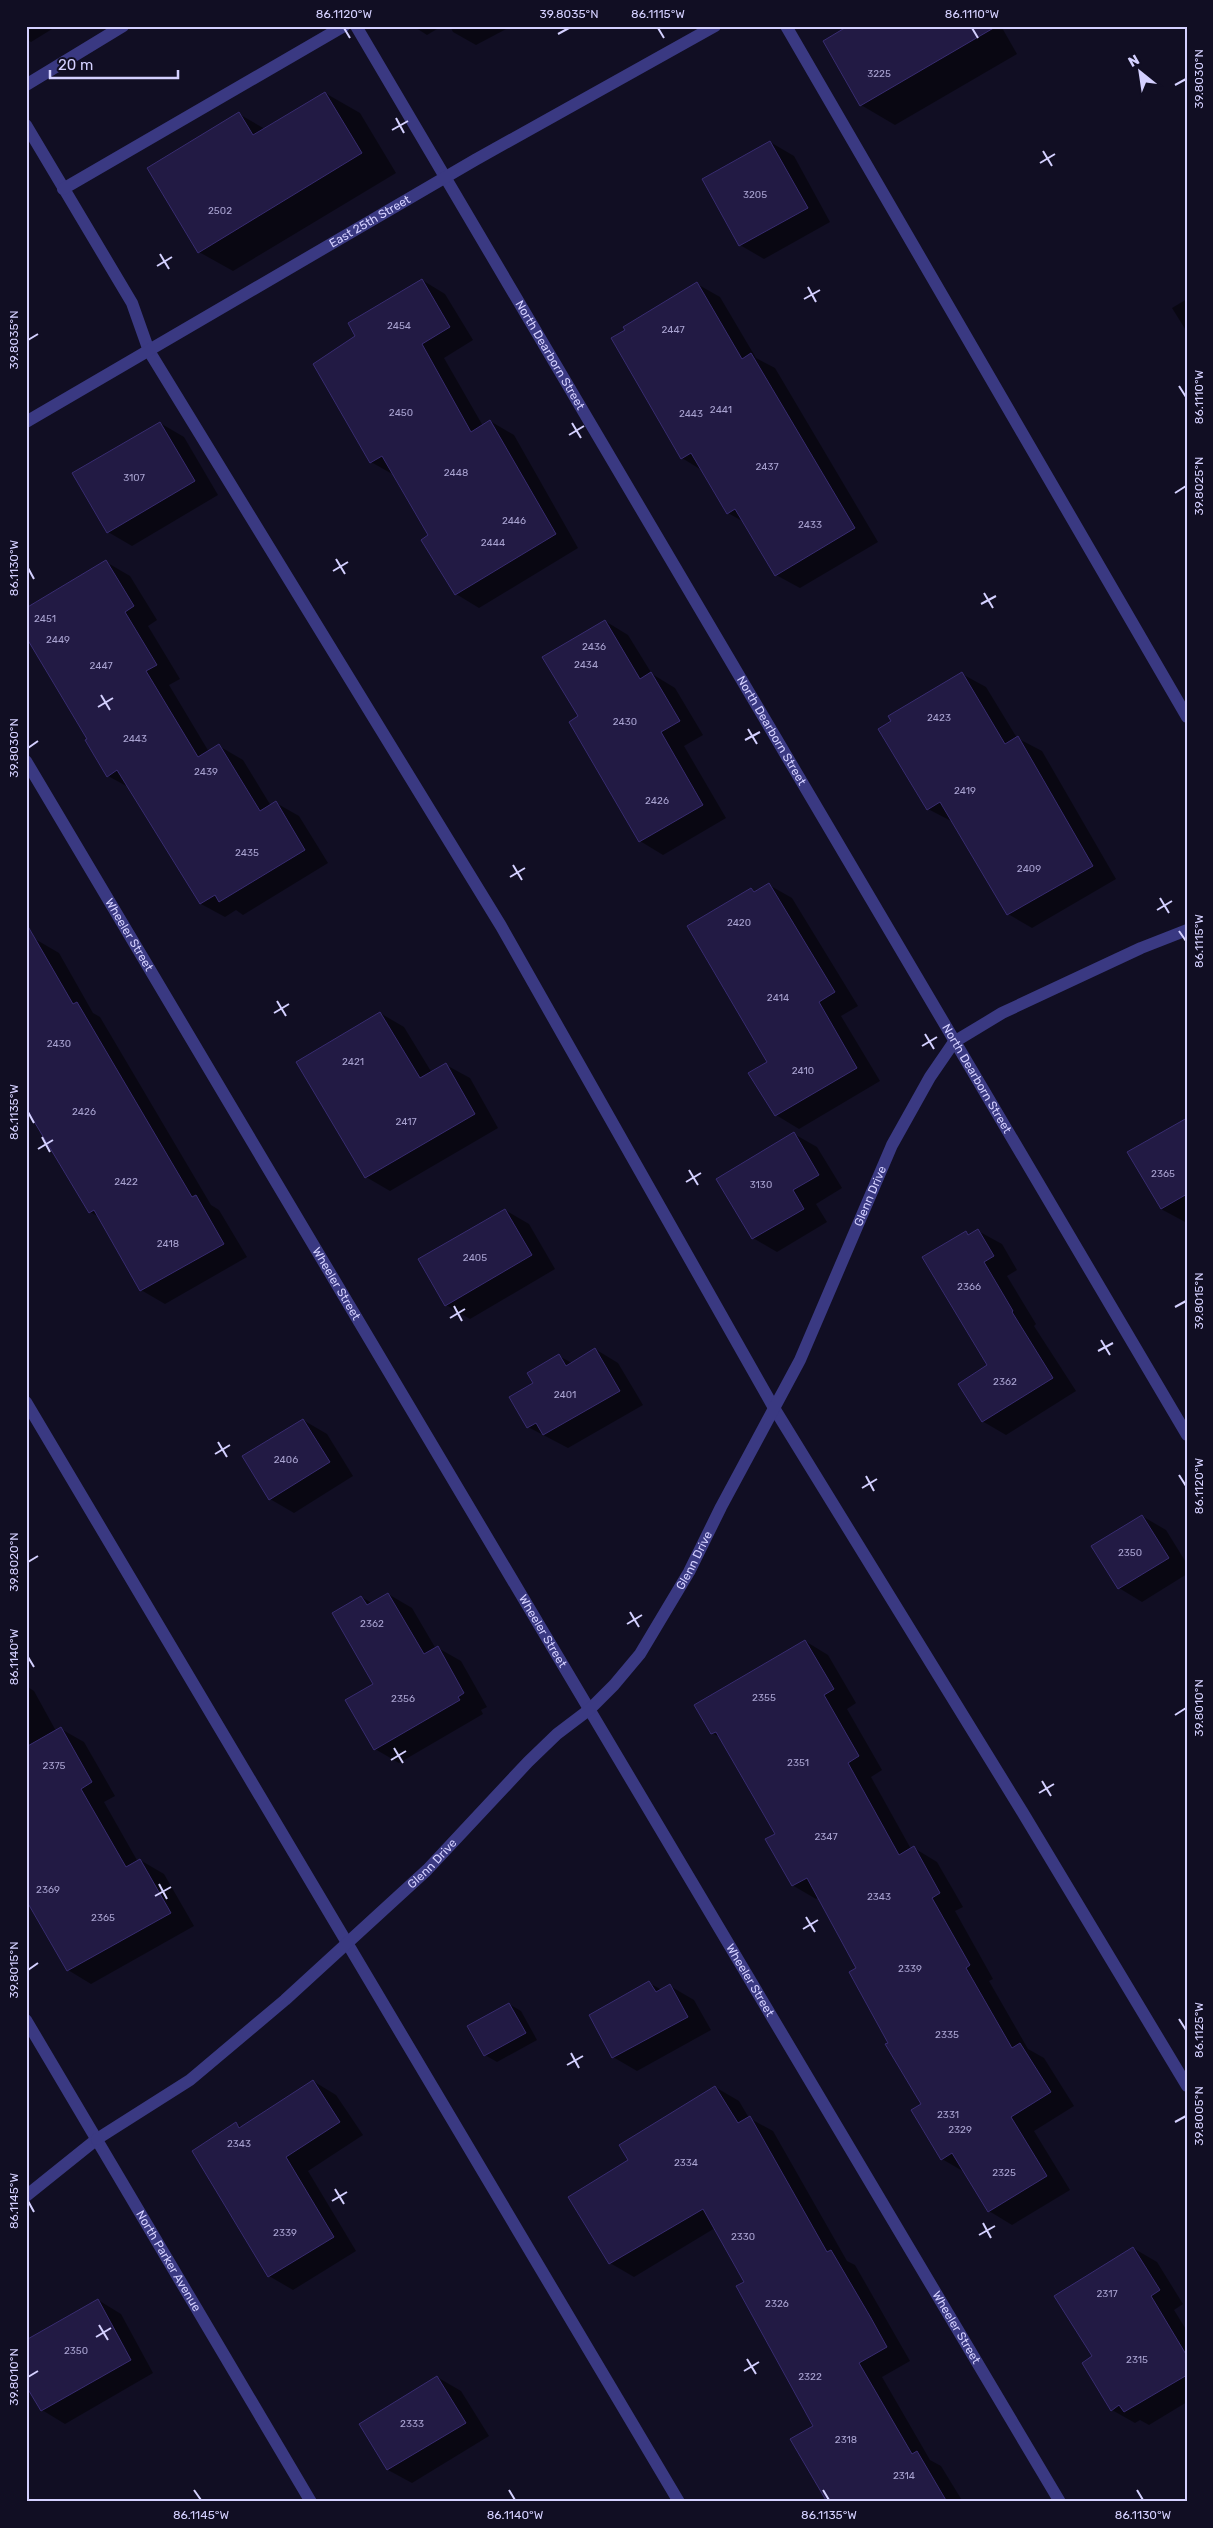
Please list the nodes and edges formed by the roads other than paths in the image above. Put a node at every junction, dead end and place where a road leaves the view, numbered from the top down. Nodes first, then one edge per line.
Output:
1 (123, 26) edge
2 (344, 26) edge
3 (356, 26) edge
4 (715, 26) edge
5 (786, 26) edge
6 (26, 85) edge
7 (26, 125) edge
8 (445, 177) junction
9 (63, 189) junction
10 (149, 350) junction
11 (26, 422) edge
12 (1187, 717) edge
13 (26, 761) edge
14 (1187, 930) edge
15 (954, 1042) junction
16 (26, 1402) edge
17 (774, 1408) junction
18 (1187, 1435) edge
19 (590, 1709) junction
20 (346, 1943) junction
21 (26, 2020) edge
22 (1187, 2086) edge
23 (97, 2139) junction
24 (26, 2196) edge
25 (311, 2502) edge
26 (679, 2502) edge
27 (1060, 2502) edge

1 - 6 street
2 - 9 street
3 - 8 street, North Dearborn Street
4 - 8 street, East 25th Street
5 - 12 street
7 - 9 street
8 - 10 street, East 25th Street
8 - 15 street, North Dearborn Street
9 - 10 street
10 - 11 street, East 25th Street
10 - 17 street
13 - 19 street, Wheeler Street
14 - 15 street, Glenn Drive
15 - 17 street, Glenn Drive
15 - 18 street, North Dearborn Street
16 - 20 street
17 - 19 street, Glenn Drive
17 - 22 street
19 - 20 street, Glenn Drive
19 - 27 street, Wheeler Street
20 - 23 street, Glenn Drive
20 - 26 street
21 - 23 street, North Parker Avenue
23 - 24 street, Glenn Drive
23 - 25 street, North Parker Avenue

